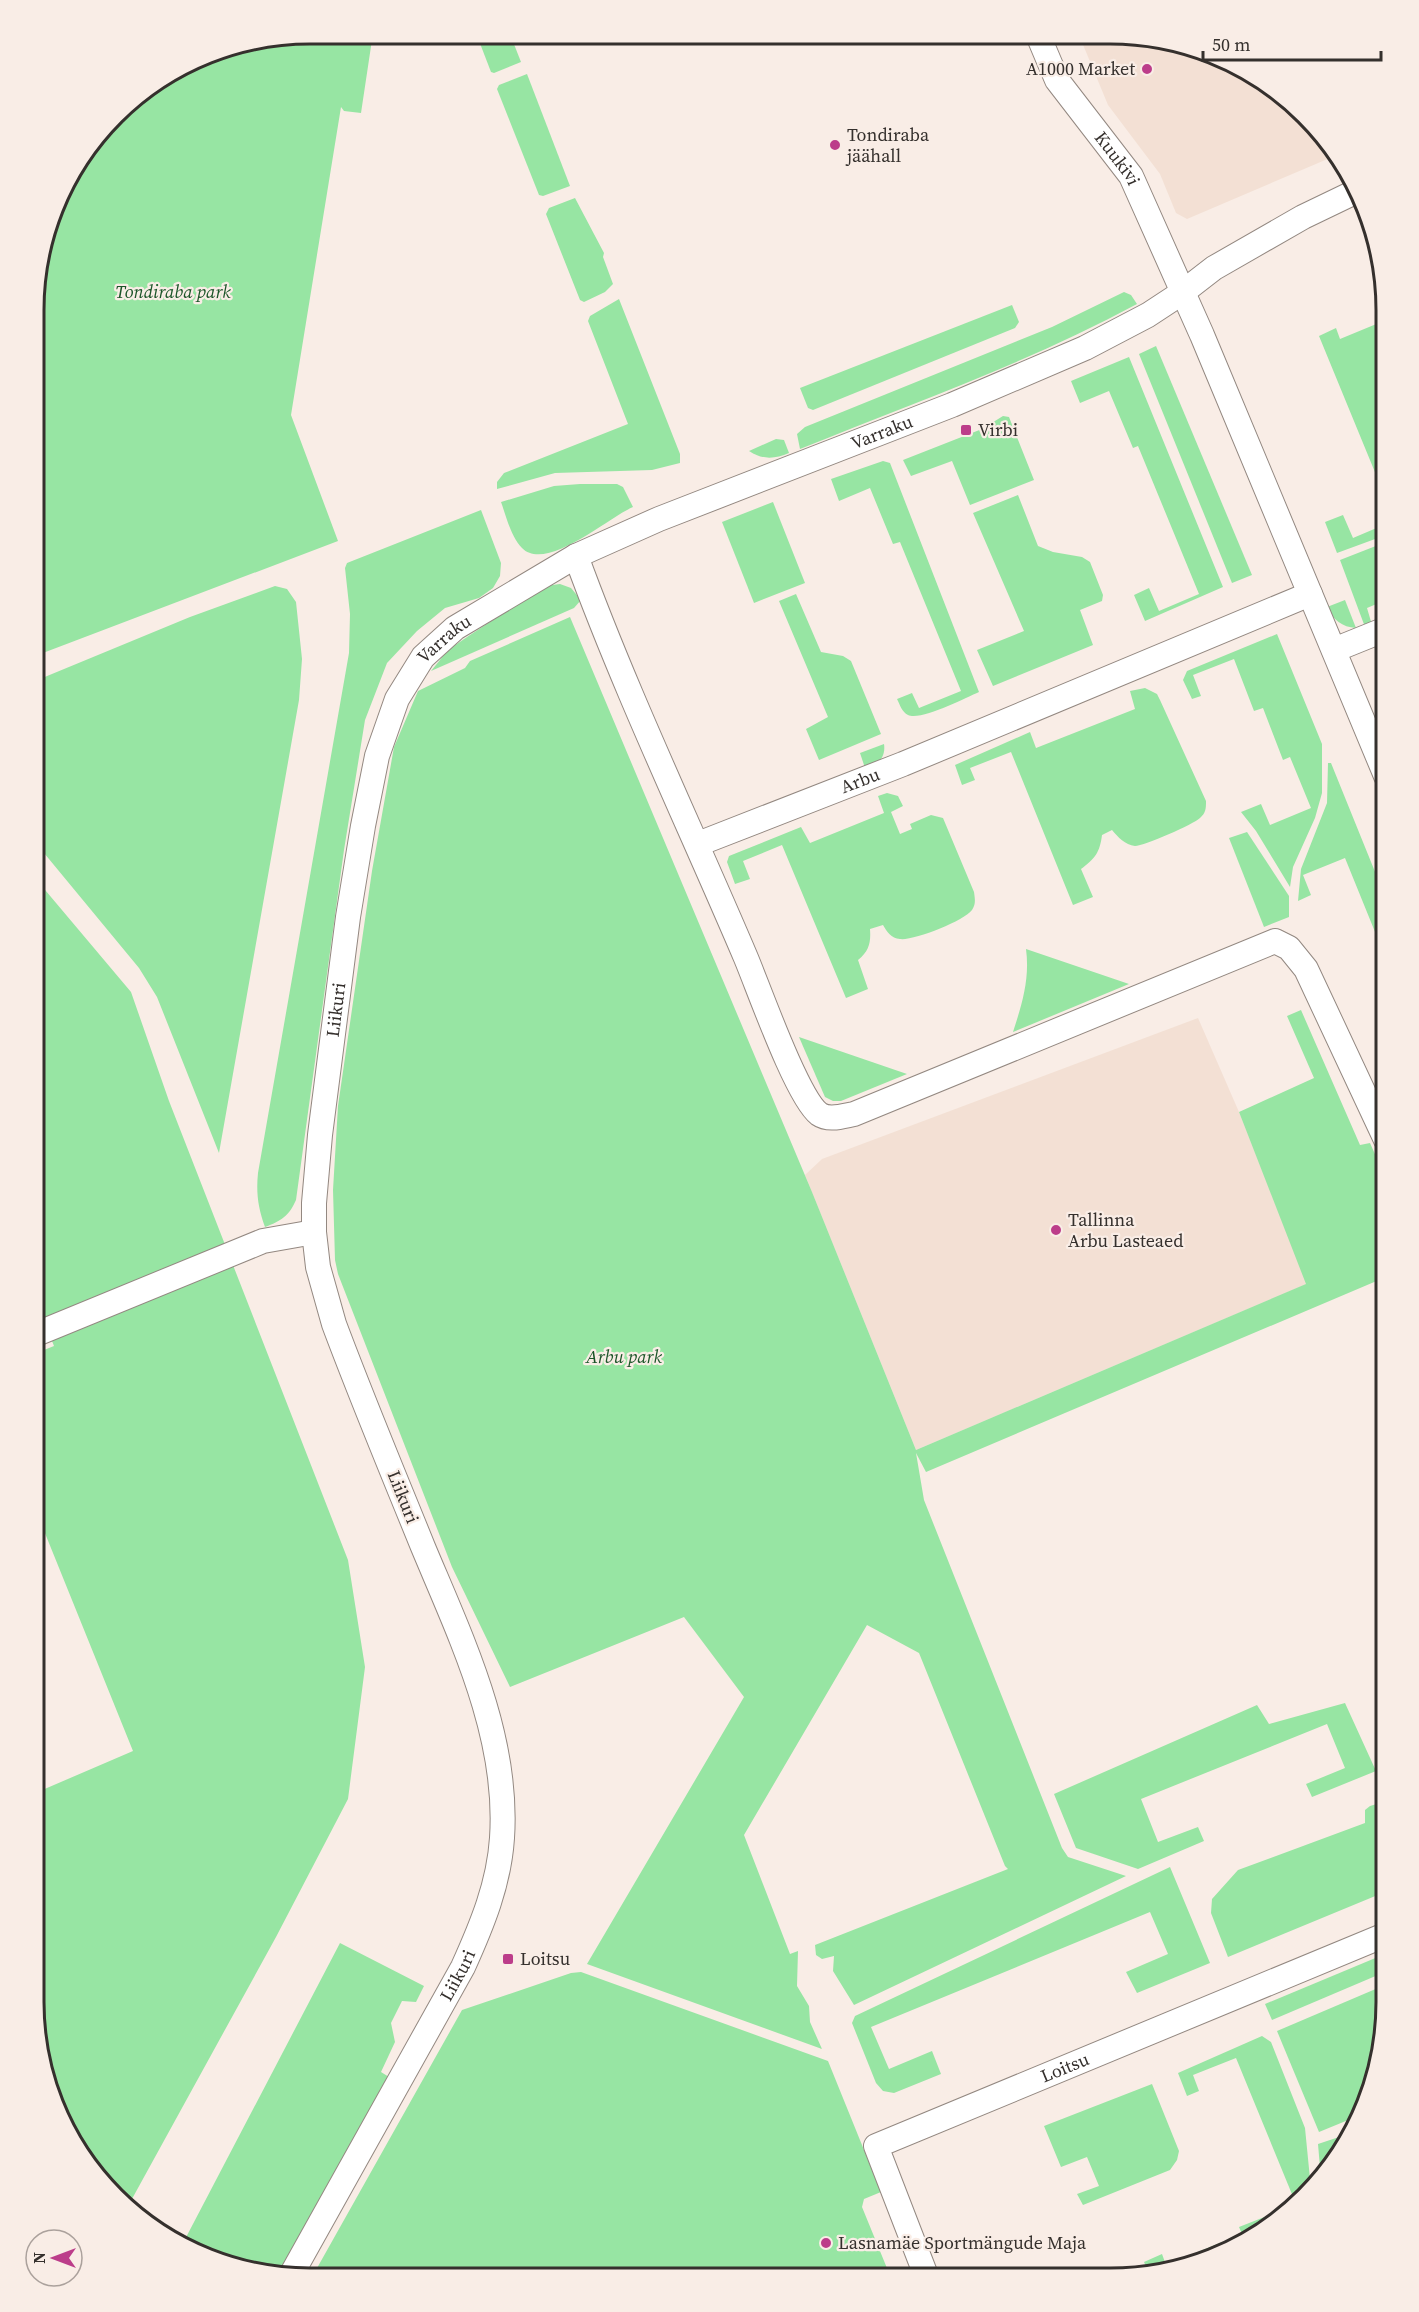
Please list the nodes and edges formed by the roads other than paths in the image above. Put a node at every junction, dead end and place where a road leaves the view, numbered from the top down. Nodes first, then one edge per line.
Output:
1 (1042, 44) edge
2 (1349, 195) edge
3 (1183, 292) junction
4 (576, 556) junction
5 (1311, 594) junction
6 (1376, 633) edge
7 (1334, 650) junction
8 (410, 675) joint
9 (1376, 752) edge
10 (698, 844) junction
11 (1376, 1119) edge
12 (314, 1232) junction
13 (44, 1331) edge
14 (1376, 1939) edge
15 (295, 2268) edge
16 (923, 2268) edge

1 - 3 street, Kuukivi
2 - 3 street, Varraku
3 - 4 street, Varraku
3 - 5 street
4 - 8 street, Varraku
4 - 10 street
5 - 7 street
5 - 10 street, Arbu
6 - 7 street
7 - 9 street
8 - 12 street, Liikuri
10 - 11 street
12 - 13 street
12 - 15 street, Liikuri
14 - 16 street, Loitsu

